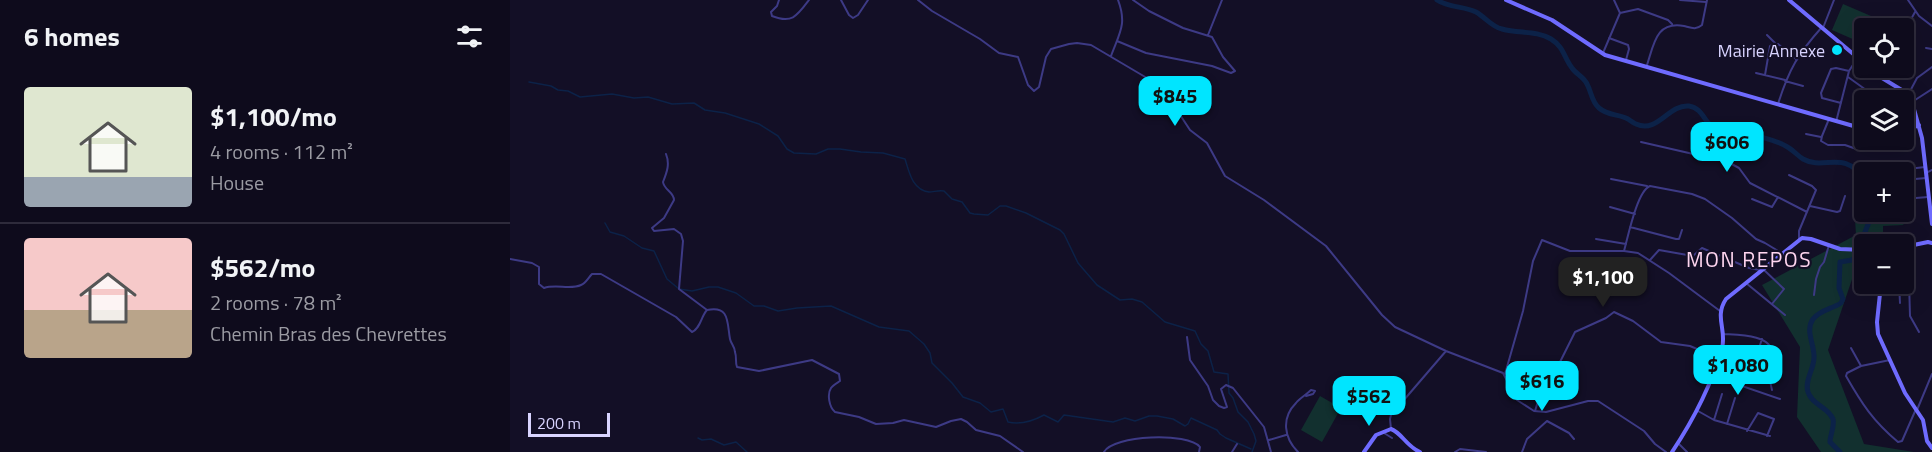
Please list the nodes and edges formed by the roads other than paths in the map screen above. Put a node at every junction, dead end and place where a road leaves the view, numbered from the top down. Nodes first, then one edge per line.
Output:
1 (779, 0) edge
2 (809, 0) edge
3 (841, 0) edge
4 (868, 0) edge
5 (918, 0) edge
6 (1118, 0) edge
7 (1132, 0) edge
8 (1222, 0) edge
9 (1506, 0) edge
10 (1614, 0) edge
11 (1680, 0) edge
12 (1790, 0) edge
13 (1834, 0) edge
14 (1908, 0) edge
15 (1707, 1) edge
16 (1915, 12) junction
17 (1620, 13) junction
18 (1912, 18) edge
19 (1672, 25) junction
20 (1932, 26) edge
21 (1823, 28) junction
22 (1208, 35) junction
23 (1767, 35) dead end
24 (1609, 38) junction
25 (1117, 41) junction
26 (1774, 43) junction
27 (1926, 48) dead end
28 (1932, 49) edge
29 (1603, 53) junction
30 (1854, 54) edge
31 (1112, 56) junction
32 (1796, 59) junction
33 (1626, 61) junction
34 (1854, 63) edge
35 (1646, 67) junction
36 (1932, 67) edge
37 (1849, 71) junction
38 (1756, 73) dead end
39 (1765, 75) junction
40 (1848, 77) junction
41 (1882, 78) edge
42 (1908, 78) dead end
43 (1785, 81) junction
44 (1915, 81) junction
45 (1803, 86) dead end
46 (1932, 89) edge
47 (1866, 90) edge
48 (1902, 90) edge
49 (1910, 90) edge
50 (1914, 101) edge
51 (1841, 103) junction
52 (1778, 104) junction
53 (1914, 109) edge
54 (1829, 119) junction
55 (1836, 122) junction
56 (1919, 125) junction
57 (1854, 126) edge
58 (1914, 127) edge
59 (1806, 134) dead end
60 (1821, 137) junction
61 (1641, 142) dead end
62 (1854, 148) edge
63 (666, 154) dead end
64 (1925, 167) junction
65 (1914, 168) edge
66 (1932, 170) edge
67 (1790, 175) dead end
68 (1926, 175) junction
69 (1914, 178) edge
70 (1611, 179) dead end
71 (1647, 186) junction
72 (1845, 196) dead end
73 (1778, 197) junction
74 (1929, 197) junction
75 (1914, 198) edge
76 (1752, 200) dead end
77 (1810, 206) junction
78 (1610, 207) dead end
79 (1807, 212) junction
80 (1635, 214) junction
81 (1932, 224) edge
82 (1630, 227) junction
83 (1682, 230) dead end
84 (1596, 239) dead end
85 (1799, 240) junction
86 (1932, 243) edge
87 (1626, 244) junction
88 (1828, 245) junction
89 (1914, 245) edge
90 (1854, 249) edge
91 (1624, 251) junction
92 (1783, 254) junction
93 (510, 259) edge
94 (1650, 260) junction
95 (1762, 271) junction
96 (1746, 284) junction
97 (1880, 294) edge
98 (1900, 294) edge
99 (1909, 294) edge
100 (1814, 295) dead end
101 (1900, 303) dead end
102 (1772, 305) junction
103 (707, 310) junction
104 (1720, 311) junction
105 (1785, 315) dead end
106 (1919, 332) dead end
107 (1723, 334) junction
108 (1187, 337) dead end
109 (1762, 339) junction
110 (1851, 348) dead end
111 (1446, 351) junction
112 (1718, 358) junction
113 (1890, 360) junction
114 (1769, 365) junction
115 (1861, 366) junction
116 (1932, 374) edge
117 (1505, 375) junction
118 (1713, 376) junction
119 (1772, 390) dead end
120 (1722, 394) dead end
121 (1306, 396) dead end
122 (1735, 398) dead end
123 (1780, 399) dead end
124 (1916, 410) junction
125 (1535, 411) junction
126 (1698, 411) junction
127 (1714, 420) junction
128 (1726, 424) junction
129 (1390, 429) junction
130 (1747, 431) junction
131 (1381, 432) junction
132 (1286, 435) junction
133 (1392, 438) dead end
134 (1574, 439) dead end
135 (1268, 441) junction
136 (1678, 443) junction
137 (1237, 444) dead end
138 (1932, 448) edge
139 (1023, 452) edge
140 (1104, 452) edge
141 (1199, 452) edge
142 (1232, 452) edge
143 (1271, 452) edge
144 (1298, 452) edge
145 (1364, 452) edge
146 (1420, 452) edge
147 (1455, 452) edge
148 (1486, 452) edge
149 (1522, 452) edge
150 (1666, 452) edge
151 (1672, 452) edge
152 (1687, 452) edge

1 - 2 street
3 - 4 street
5 - 31 street
6 - 25 street
7 - 22 street
8 - 22 street
9 - 29 street
10 - 17 street
11 - 15 street
12 - 21 street
13 - 21 street
14 - 16 street
15 - 19 street
16 - 18 street
16 - 20 street
17 - 19 street
17 - 24 street
19 - 35 street
21 - 30 street
21 - 32 street
22 - 25 street
23 - 26 street
24 - 29 street
24 - 33 street
25 - 31 street
26 - 32 street
26 - 39 street
27 - 28 street
29 - 33 street
31 - 111 street
32 - 43 street
33 - 35 street
34 - 37 street
35 - 52 street
36 - 44 street
37 - 40 street
37 - 51 street
38 - 39 street
39 - 43 street
40 - 47 street
40 - 51 street
41 - 48 street
42 - 44 street
43 - 45 street
43 - 52 street
44 - 49 street
46 - 50 street
51 - 55 street
52 - 54 street
53 - 56 street
54 - 55 street
54 - 60 street
55 - 57 street
56 - 58 street
56 - 64 street
59 - 60 street
60 - 62 street
61 - 73 street
63 - 103 street
64 - 65 street
64 - 68 street
66 - 68 street
67 - 77 street
68 - 69 street
68 - 74 street
70 - 71 street
71 - 80 street
71 - 92 street
72 - 77 street
73 - 76 street
73 - 79 street
74 - 75 street
74 - 81 street
77 - 79 street
78 - 80 street
79 - 85 street
80 - 82 street
82 - 83 street
82 - 87 street
84 - 87 street
85 - 88 street
85 - 92 street
86 - 89 street
87 - 91 street
88 - 90 street
88 - 100 street
91 - 94 street
91 - 117 street
92 - 95 street
93 - 103 street
94 - 95 street
94 - 104 street
95 - 96 street
95 - 102 street
96 - 102 street
96 - 104 street
97 - 113 street
98 - 101 street
99 - 106 street
102 - 105 street
103 - 139 street
104 - 107 street
107 - 109 street
107 - 112 street
108 - 135 street
109 - 114 street
109 - 114 street
110 - 115 street
111 - 117 street
111 - 129 street
112 - 118 street
112 - 125 street
113 - 115 street
113 - 124 street
114 - 119 street
115 - 124 street
116 - 124 street
117 - 125 street
118 - 123 street
118 - 126 street
120 - 127 street
121 - 132 street
122 - 128 street
124 - 138 street
125 - 150 street
126 - 127 street
126 - 136 street
127 - 128 street
128 - 130 street
129 - 131 street
129 - 146 street
130 - 130 street
131 - 133 street
131 - 145 street
132 - 135 street
132 - 144 street
134 - 149 street
135 - 143 street
136 - 151 street
136 - 152 street
137 - 142 street
140 - 141 street
147 - 148 street

